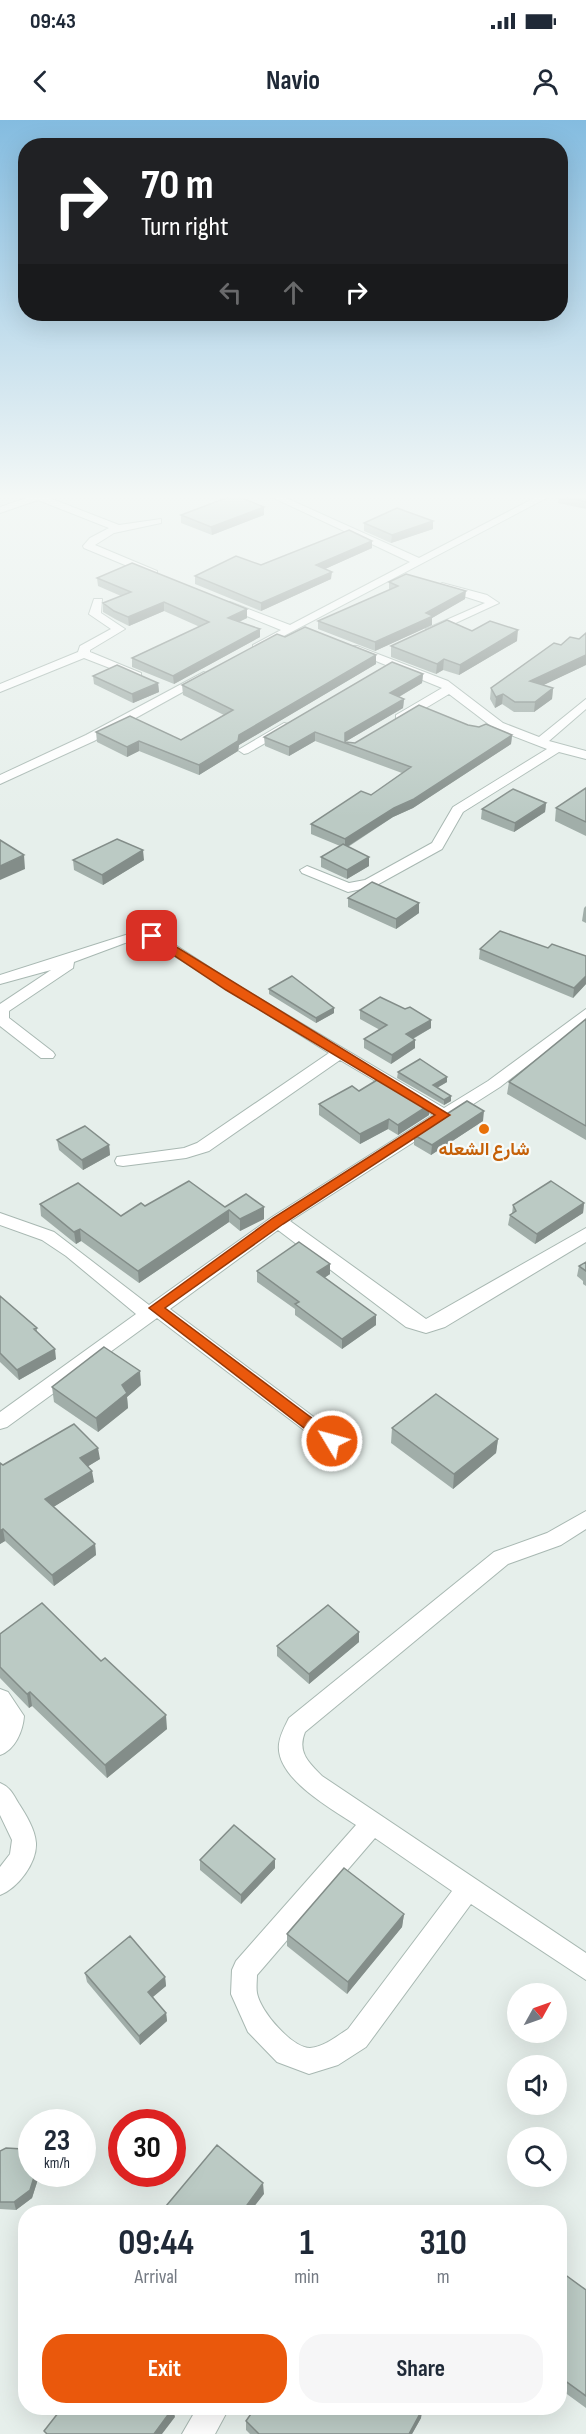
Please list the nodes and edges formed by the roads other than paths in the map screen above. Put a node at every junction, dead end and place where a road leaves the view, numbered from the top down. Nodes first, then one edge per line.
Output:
1 (98, 601) dead end
2 (220, 601) edge
3 (344, 601) edge
4 (490, 601) edge
5 (292, 628) junction
6 (315, 634) edge
7 (418, 637) edge
8 (346, 645) edge
9 (247, 652) edge
10 (84, 654) junction
11 (384, 657) junction
12 (216, 669) edge
13 (371, 674) edge
14 (163, 687) junction
15 (0, 688) edge
16 (450, 688) junction
17 (586, 703) edge
18 (293, 721) edge
19 (390, 723) edge
20 (540, 742) junction
21 (557, 748) junction
22 (244, 750) dead end
23 (586, 755) edge
24 (3, 776) edge
25 (307, 870) dead end
26 (84, 954) junction
27 (0, 980) edge
28 (586, 1014) edge
29 (340, 1053) junction
30 (48, 1055) dead end
31 (444, 1115) junction
32 (123, 1161) dead end
33 (0, 1219) edge
34 (278, 1221) junction
35 (586, 1234) edge
36 (152, 1311) junction
37 (0, 1422) edge
38 (332, 1441) dead end
39 (586, 1519) edge
40 (0, 1700) edge
41 (0, 1745) edge
42 (0, 1794) edge
43 (373, 1824) junction
44 (0, 1884) edge
45 (468, 1888) junction
46 (586, 1968) edge
47 (209, 2415) edge
48 (197, 2434) edge

1 - 10 street
2 - 5 street
3 - 5 street
4 - 7 street
5 - 6 street
5 - 9 street
8 - 11 street
10 - 14 street
10 - 15 street
11 - 13 street
11 - 16 street
12 - 14 street
14 - 24 street
16 - 19 street
16 - 20 street
17 - 20 street
18 - 22 street
20 - 21 street
21 - 23 street
21 - 25 street
26 - 27 street
26 - 29 street
26 - 30 street
28 - 31 street
29 - 31 street
29 - 32 street
31 - 34 street
33 - 36 street
34 - 35 street
34 - 36 street
36 - 37 street
36 - 38 street
39 - 43 street
40 - 41 street
42 - 44 street
43 - 45 street
43 - 45 street
45 - 46 street
47 - 48 street

